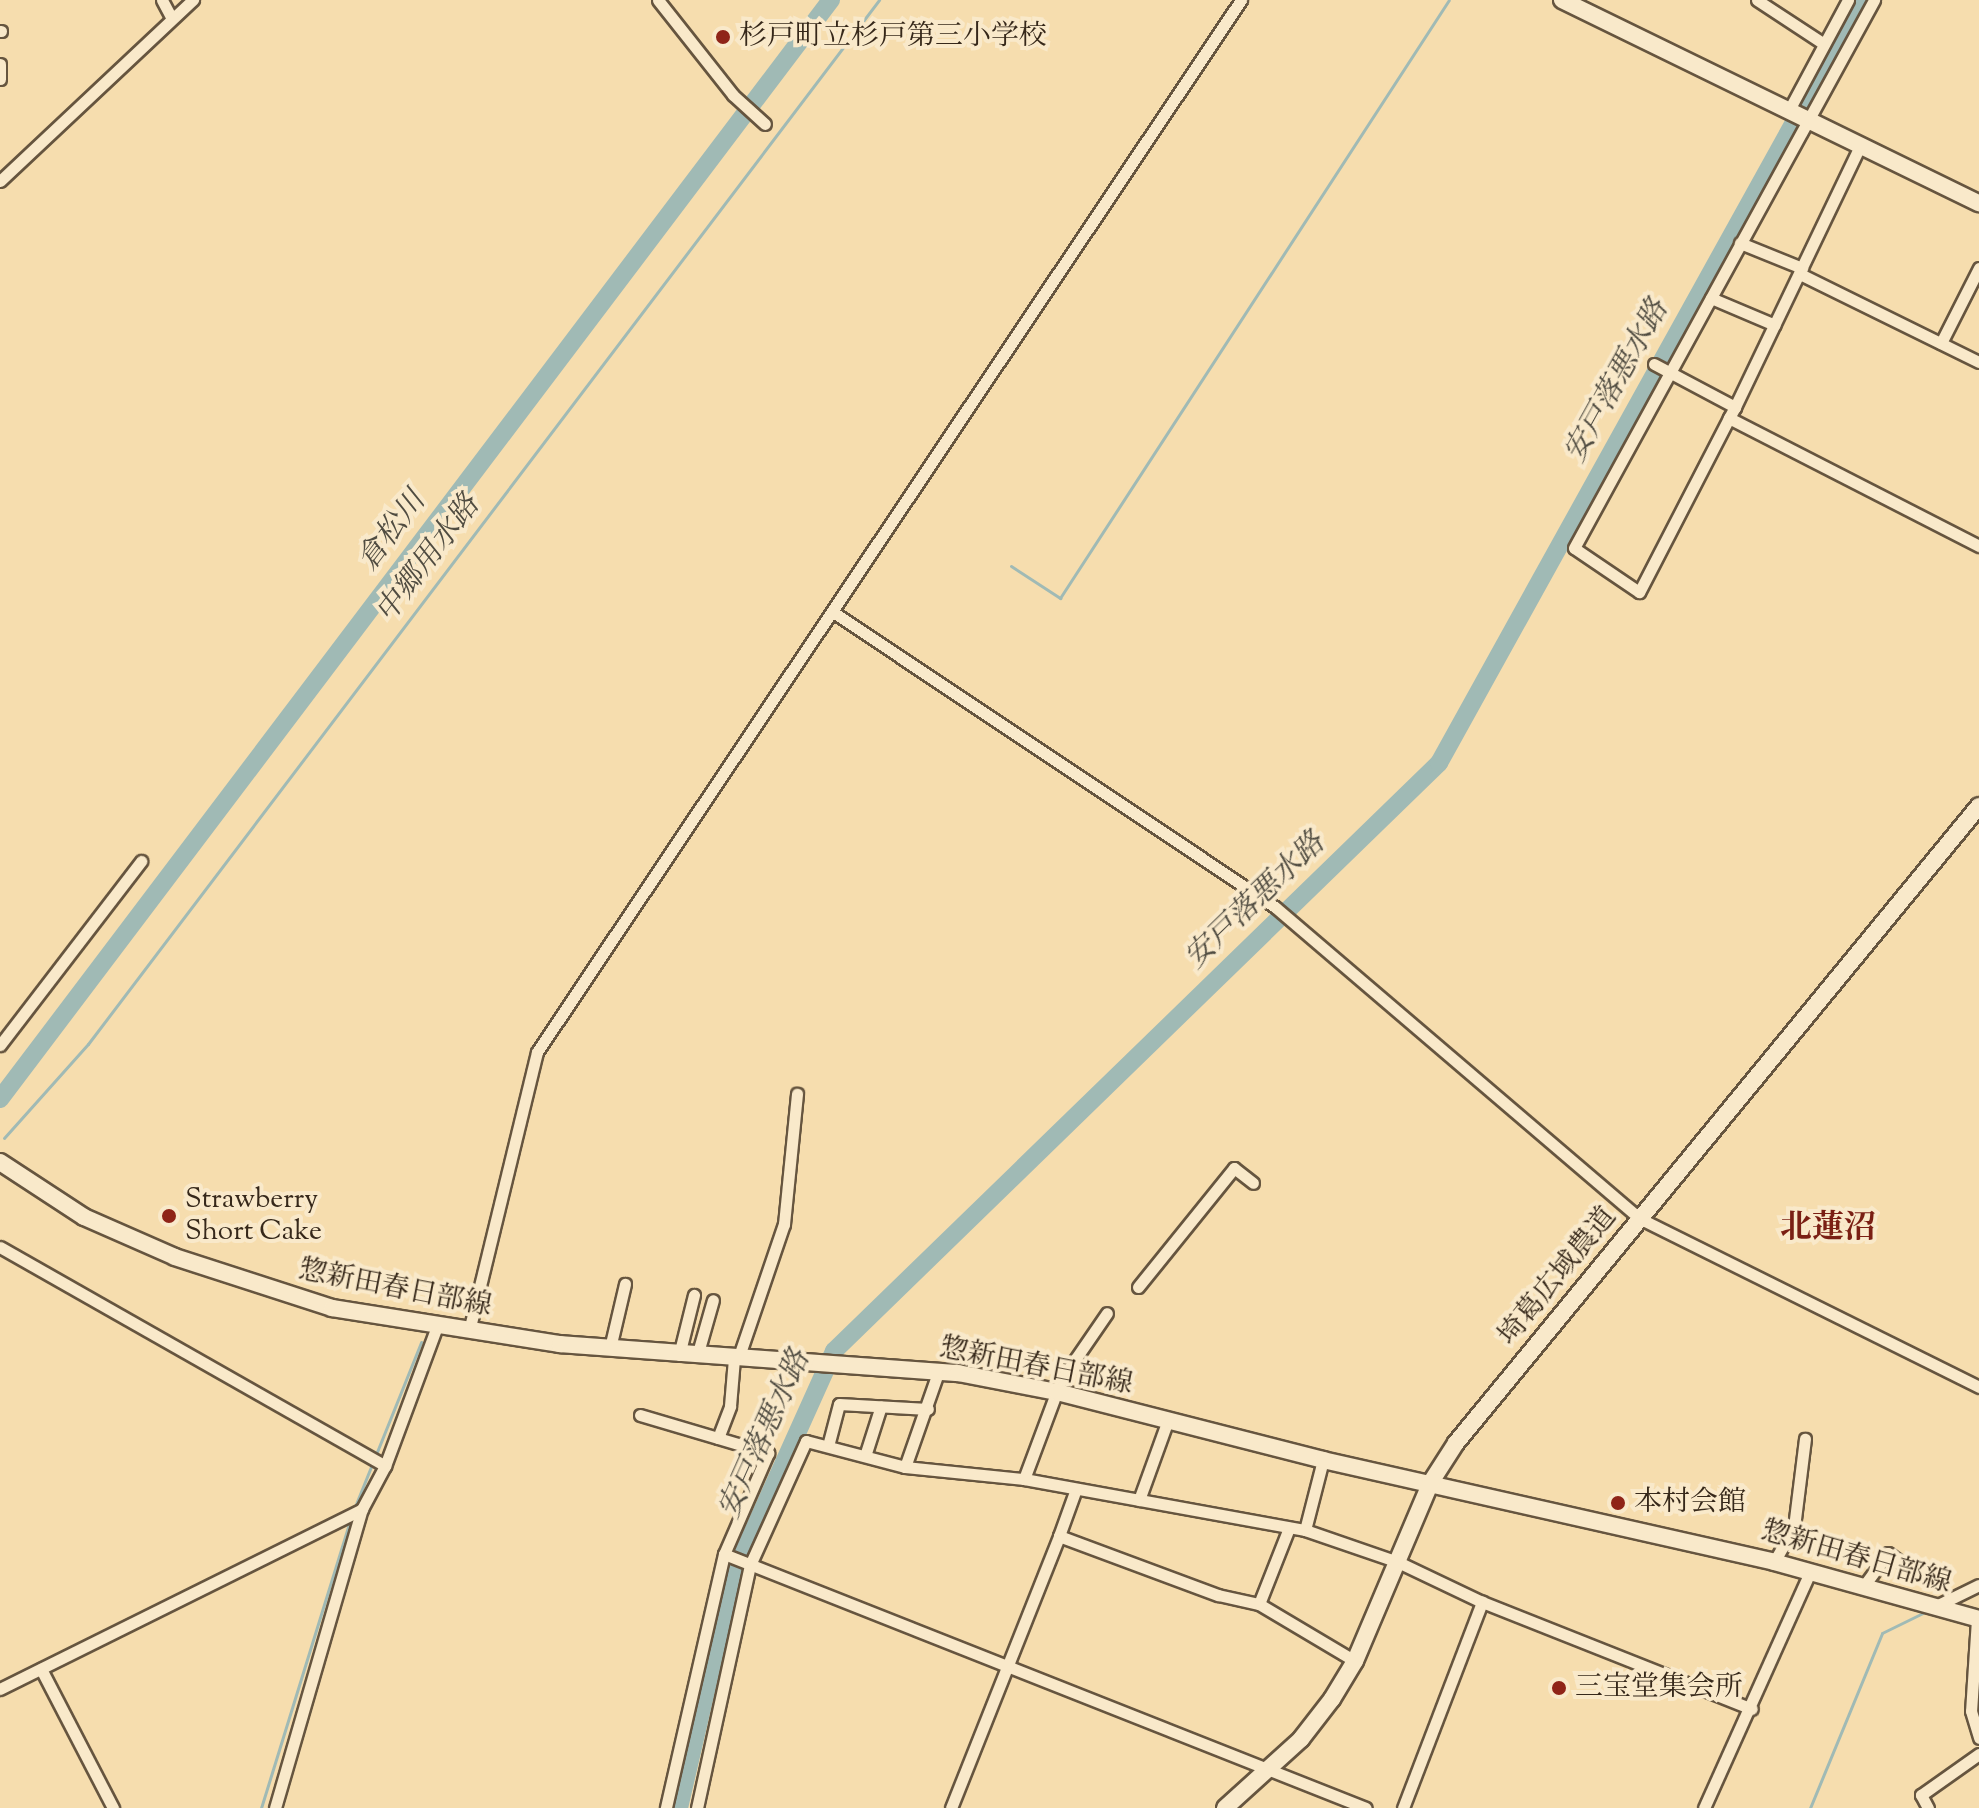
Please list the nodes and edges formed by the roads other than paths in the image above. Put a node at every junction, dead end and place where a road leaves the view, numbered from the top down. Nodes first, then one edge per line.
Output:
1 (162, 0) edge
2 (193, 0) edge
3 (658, 0) edge
4 (1241, 0) edge
5 (1562, 0) edge
6 (1757, 0) edge
7 (1848, 0) edge
8 (1874, 0) edge
9 (172, 19) junction
10 (1824, 44) junction
11 (0, 64) edge
12 (0, 79) edge
13 (1798, 114) junction
14 (765, 124) dead end
15 (1861, 144) junction
16 (2, 174) edge
17 (1979, 203) edge
18 (1740, 243) junction
19 (1979, 268) edge
20 (1801, 271) junction
21 (1711, 298) junction
22 (1775, 325) junction
23 (1941, 343) junction
24 (1979, 362) edge
25 (1654, 364) dead end
26 (1669, 373) junction
27 (1732, 413) junction
28 (1979, 546) edge
29 (833, 612) junction
30 (1979, 806) edge
31 (141, 861) dead end
32 (0, 1045) edge
33 (797, 1094) dead end
34 (2, 1166) edge
35 (1253, 1183) dead end
36 (1639, 1218) junction
37 (0, 1247) edge
38 (625, 1284) dead end
39 (1138, 1287) dead end
40 (694, 1295) dead end
41 (713, 1300) dead end
42 (1107, 1313) dead end
43 (437, 1326) junction
44 (469, 1331) junction
45 (610, 1348) junction
46 (679, 1355) junction
47 (697, 1356) junction
48 (736, 1358) junction
49 (938, 1373) junction
50 (1979, 1387) edge
51 (1057, 1392) junction
52 (881, 1406) junction
53 (928, 1409) junction
54 (640, 1415) dead end
55 (1168, 1420) junction
56 (718, 1438) junction
57 (1805, 1439) dead end
58 (828, 1446) junction
59 (865, 1456) junction
60 (1323, 1460) junction
61 (385, 1466) junction
62 (905, 1467) junction
63 (1024, 1479) junction
64 (1431, 1482) junction
65 (1076, 1489) junction
66 (1139, 1500) junction
67 (362, 1509) junction
68 (1289, 1528) junction
69 (1305, 1530) junction
70 (1059, 1536) junction
71 (724, 1554) junction
72 (1398, 1562) junction
73 (1774, 1562) junction
74 (750, 1565) junction
75 (1907, 1567) dead end
76 (1810, 1572) junction
77 (1979, 1585) edge
78 (1863, 1587) junction
79 (1482, 1602) junction
80 (1259, 1604) junction
81 (1938, 1609) junction
82 (1978, 1619) edge
83 (1355, 1661) junction
84 (1006, 1667) junction
85 (41, 1669) junction
86 (0, 1689) edge
87 (1752, 1709) junction
88 (1979, 1738) edge
89 (1979, 1754) edge
90 (1269, 1771) junction
91 (113, 1808) edge
92 (275, 1808) edge
93 (666, 1808) edge
94 (697, 1808) edge
95 (951, 1808) edge
96 (1225, 1808) edge
97 (1366, 1808) edge
98 (1403, 1808) edge
99 (1704, 1808) edge
100 (1928, 1808) edge

1 - 9 street
2 - 9 street
3 - 14 street
4 - 29 street
5 - 13 main road
6 - 10 street
7 - 10 street
8 - 13 street
9 - 16 street
10 - 13 street
11 - 12 street
13 - 15 main road
13 - 18 street
15 - 17 main road
15 - 20 street
18 - 20 street
18 - 21 street
19 - 23 street
20 - 22 street
20 - 23 street
21 - 22 street
21 - 26 street
22 - 27 street
23 - 24 street
25 - 26 street
26 - 27 street
26 - 27 street
27 - 28 street
29 - 36 street
29 - 44 street
30 - 36 main road, 埼葛広域農道
31 - 32 street
33 - 48 street
34 - 43 main road, 惣新田春日部線
35 - 39 street
36 - 50 street
36 - 64 main road, 埼葛広域農道
37 - 61 street
38 - 45 street
40 - 46 street
41 - 47 street
42 - 51 street
43 - 44 main road, 惣新田春日部線
43 - 61 street
44 - 45 main road, 惣新田春日部線
45 - 46 main road, 惣新田春日部線
46 - 47 main road, 惣新田春日部線
47 - 48 main road, 惣新田春日部線
48 - 49 main road, 惣新田春日部線
48 - 56 street
49 - 51 main road, 惣新田春日部線
49 - 53 street
51 - 55 main road, 惣新田春日部線
51 - 63 street
52 - 53 street
52 - 58 street
52 - 59 street
53 - 62 street
54 - 56 street
55 - 60 main road, 惣新田春日部線
55 - 66 street
56 - 71 street
57 - 73 street
58 - 59 street
58 - 74 street
59 - 62 street
60 - 64 main road, 惣新田春日部線
60 - 69 street
61 - 67 street
62 - 63 street
63 - 65 street
64 - 72 main road, 埼葛広域農道
64 - 73 main road, 惣新田春日部線
65 - 66 street
65 - 70 street
66 - 68 street
67 - 85 street
67 - 92 street
68 - 69 street
68 - 80 street
69 - 72 street
70 - 80 street
70 - 84 street
71 - 74 street
71 - 93 street
72 - 79 street
72 - 83 main road, 埼葛広域農道
73 - 76 main road, 惣新田春日部線
74 - 84 street
74 - 94 street
75 - 78 street
76 - 78 main road, 惣新田春日部線
76 - 87 street
77 - 81 street
78 - 81 main road, 惣新田春日部線
79 - 87 street
79 - 98 street
80 - 83 street
81 - 82 main road, 惣新田春日部線
82 - 88 street
83 - 90 main road, 埼葛広域農道
84 - 90 street
84 - 95 street
85 - 86 street
85 - 91 street
87 - 99 street
89 - 100 street
90 - 96 main road, 埼葛広域農道
90 - 97 street

